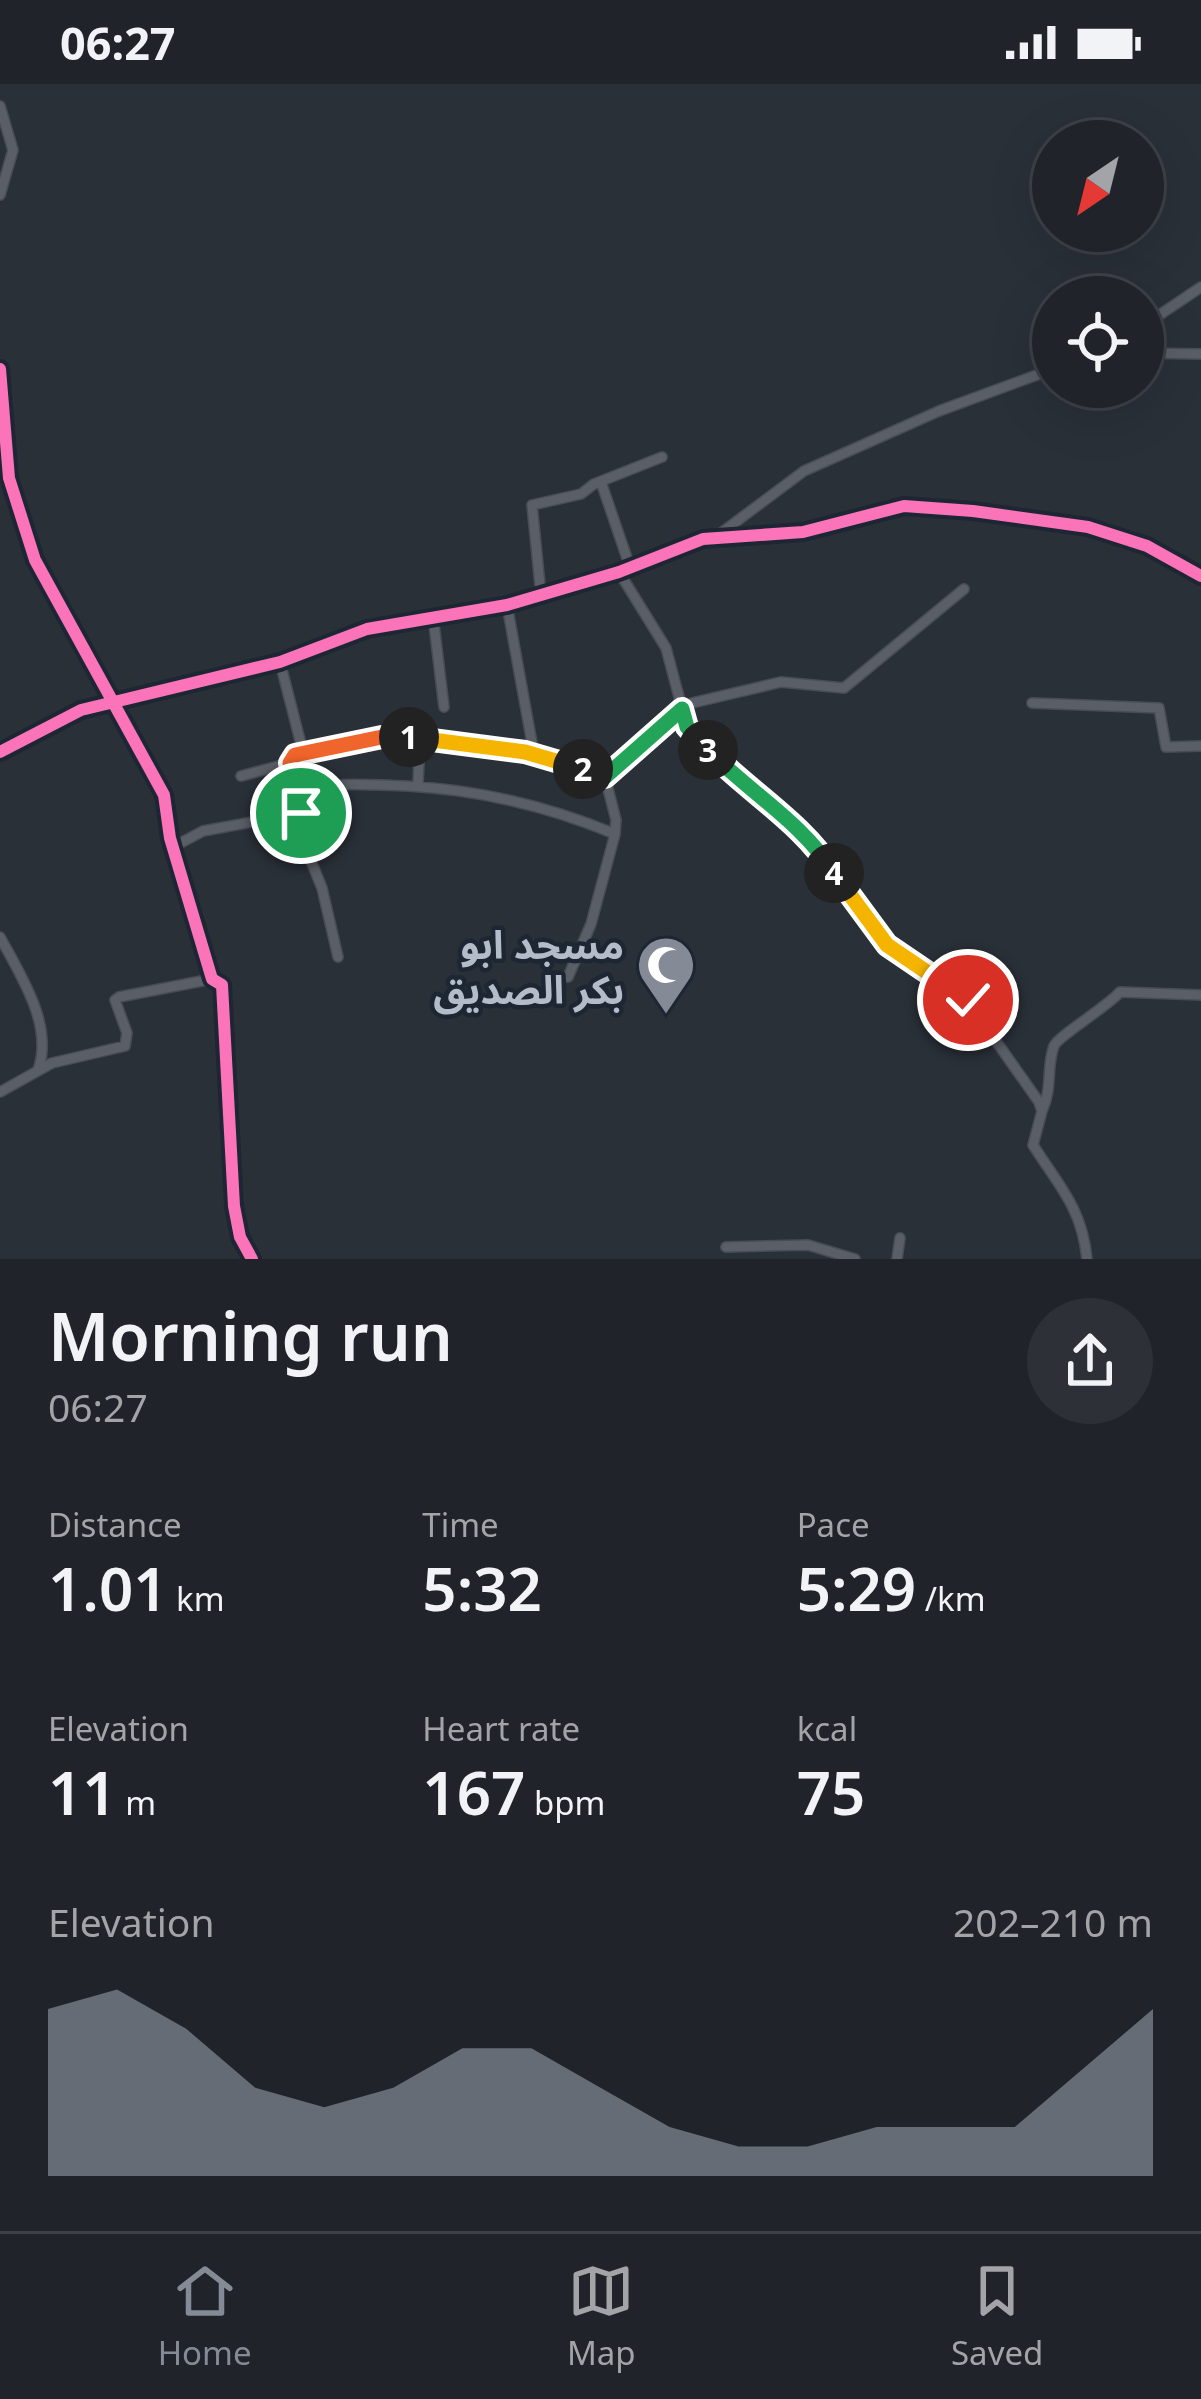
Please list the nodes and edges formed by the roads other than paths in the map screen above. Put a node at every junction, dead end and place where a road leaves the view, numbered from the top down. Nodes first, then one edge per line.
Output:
1 (0, 106) edge
2 (0, 194) edge
3 (1201, 287) edge
4 (1164, 312) edge
5 (1164, 353) edge
6 (1201, 354) edge
7 (0, 369) edge
8 (1032, 377) edge
9 (662, 457) dead end
10 (602, 482) junction
11 (712, 539) junction
12 (625, 570) junction
13 (1201, 576) edge
14 (964, 589) dead end
15 (541, 595) junction
16 (507, 605) junction
17 (433, 616) junction
18 (280, 662) junction
19 (114, 701) junction
20 (1032, 703) dead end
21 (444, 707) dead end
22 (682, 709) junction
23 (420, 737) junction
24 (1201, 746) edge
25 (0, 752) edge
26 (303, 752) junction
27 (534, 754) junction
28 (290, 763) junction
29 (241, 776) dead end
30 (605, 777) junction
31 (418, 784) junction
32 (296, 786) junction
33 (301, 813) junction
34 (615, 834) junction
35 (173, 847) junction
36 (0, 937) edge
37 (338, 957) dead end
38 (568, 977) dead end
39 (212, 979) junction
40 (1201, 995) edge
41 (38, 1070) junction
42 (0, 1092) edge
43 (1042, 1111) junction
44 (900, 1238) dead end
45 (726, 1247) dead end
46 (252, 1259) edge
47 (852, 1259) edge
48 (897, 1259) edge
49 (1087, 1259) edge

1 - 2 street
3 - 4 street
5 - 6 street
7 - 19 street
8 - 11 street
9 - 10 street
10 - 12 street
10 - 15 street
11 - 12 street
11 - 13 street
12 - 15 street
12 - 22 street
14 - 22 street
15 - 16 street
16 - 17 street
16 - 27 street
17 - 18 street
17 - 21 street
18 - 19 street
18 - 26 street
19 - 25 street
19 - 35 street
20 - 24 street
22 - 30 street
22 - 43 street
23 - 26 street
23 - 27 street
23 - 31 street
26 - 28 street
27 - 30 street
28 - 29 street
28 - 32 street
30 - 34 street
31 - 32 street
31 - 34 street
32 - 33 street
33 - 35 street
33 - 37 street
34 - 38 street
35 - 39 street
36 - 41 street
39 - 41 street
39 - 46 street
40 - 43 street
41 - 42 street
43 - 49 street
44 - 48 street
45 - 47 street

